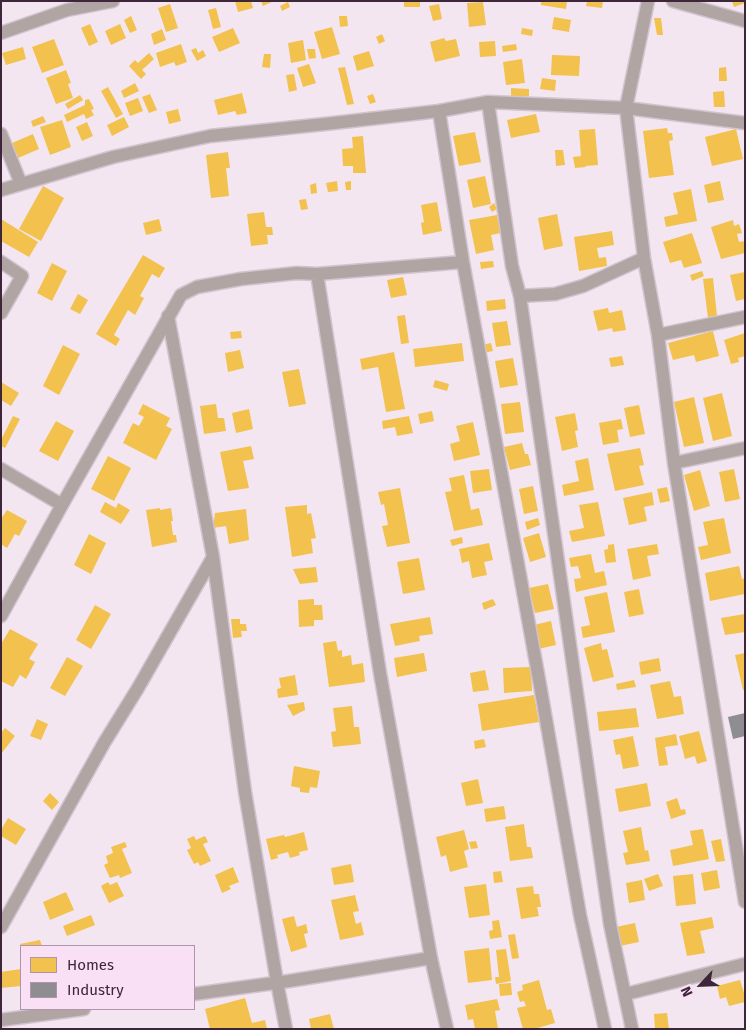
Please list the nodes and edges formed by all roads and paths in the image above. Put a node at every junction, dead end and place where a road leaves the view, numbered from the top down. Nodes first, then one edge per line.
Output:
1 (113, 1) edge
2 (648, 1) edge
3 (673, 1) edge
4 (66, 6) edge
5 (745, 21) edge
6 (1, 33) edge
7 (488, 102) junction
8 (626, 108) junction
9 (439, 111) junction
10 (745, 124) edge
11 (1, 134) edge
12 (20, 184) junction
13 (1, 190) edge
14 (644, 258) junction
15 (1, 262) edge
16 (463, 262) junction
17 (317, 274) junction
18 (520, 296) junction
19 (1, 313) edge
20 (168, 316) junction
21 (745, 317) edge
22 (658, 335) junction
23 (745, 448) edge
24 (674, 463) junction
25 (1, 469) edge
26 (62, 505) junction
27 (213, 557) junction
28 (1, 616) edge
29 (745, 902) edge
30 (1, 926) edge
31 (430, 958) junction
32 (745, 964) edge
33 (277, 982) junction
34 (195, 994) edge
35 (626, 994) junction
36 (76, 1010) edge
37 (1, 1020) edge
38 (286, 1029) edge
39 (448, 1029) edge
40 (605, 1029) edge
41 (632, 1029) edge

1 - 4 street
2 - 8 street
3 - 5 street
4 - 6 street
7 - 8 street
7 - 9 street
7 - 18 street
8 - 10 street
8 - 14 street
9 - 12 street
9 - 16 street
11 - 12 street
12 - 13 street
14 - 18 street
14 - 22 street
15 - 19 street
16 - 17 street
16 - 40 street
17 - 20 street
17 - 31 street
18 - 35 street
20 - 26 street
20 - 27 street
21 - 22 street
22 - 24 street
23 - 24 street
24 - 29 street
25 - 26 street
26 - 28 street
27 - 30 street
27 - 33 street
31 - 33 street
31 - 39 street
32 - 35 street
33 - 34 street
33 - 38 street
35 - 41 street
36 - 37 street

